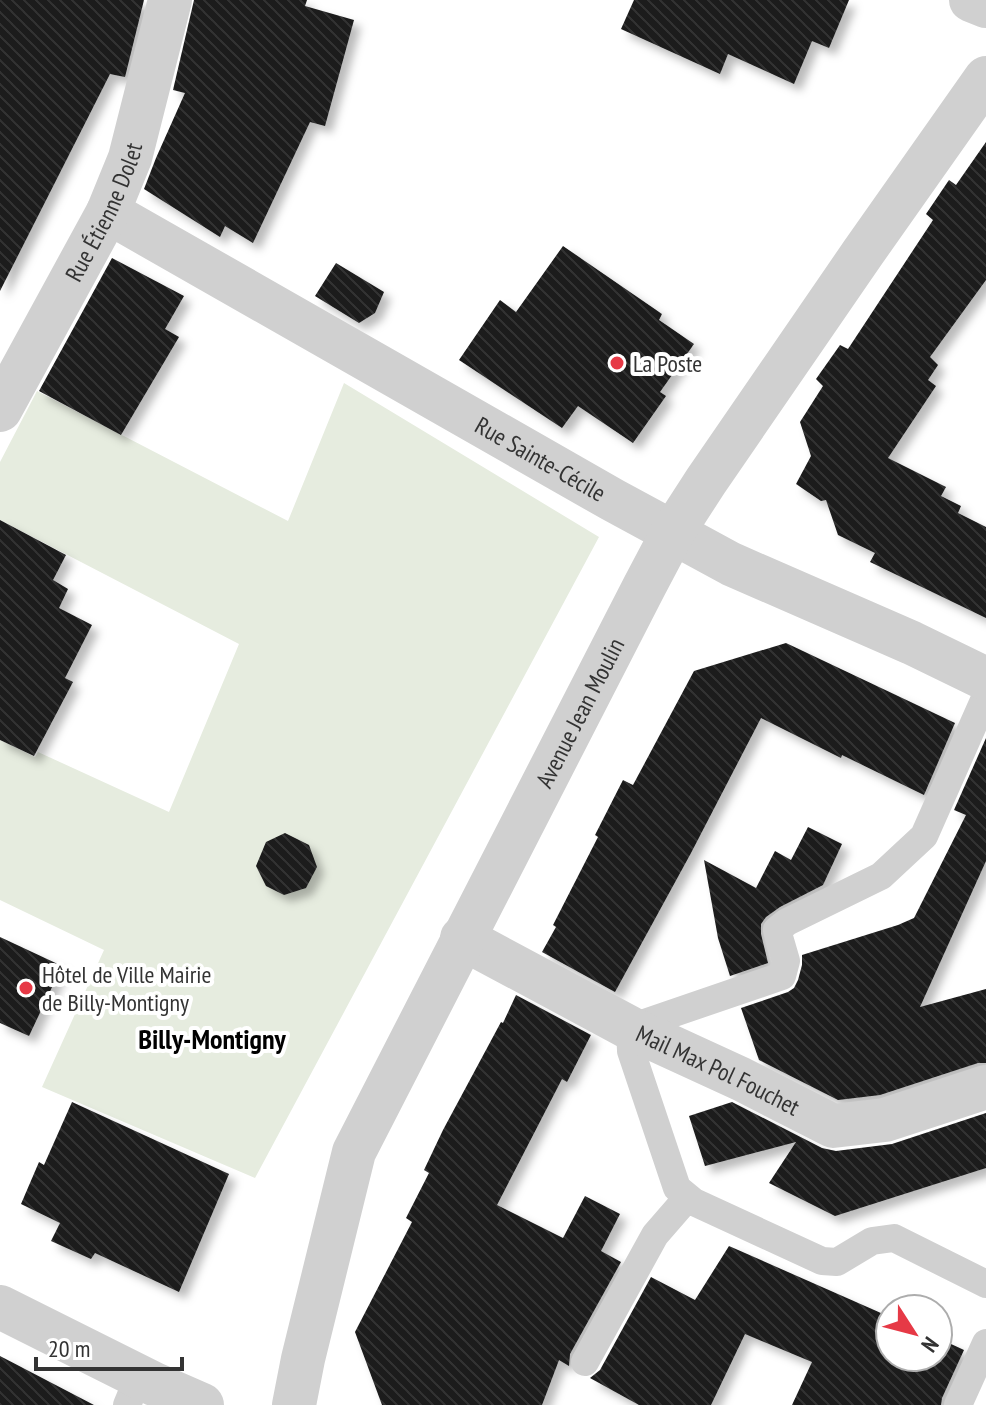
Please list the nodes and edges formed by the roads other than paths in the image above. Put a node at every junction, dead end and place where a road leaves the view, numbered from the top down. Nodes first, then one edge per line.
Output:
1 (170, 0) edge
2 (971, 0) edge
3 (986, 6) edge
4 (986, 78) edge
5 (108, 212) junction
6 (0, 410) edge
7 (673, 532) junction
8 (986, 679) edge
9 (986, 696) edge
10 (462, 938) junction
11 (630, 1028) junction
12 (986, 1087) edge
13 (688, 1197) junction
14 (986, 1284) edge
15 (0, 1307) edge
16 (986, 1343) edge
17 (585, 1362) dead end
18 (133, 1391) edge
19 (202, 1405) edge
20 (294, 1405) edge
21 (958, 1405) edge

1 - 5 street, Rue Étienne Dolet
2 - 3 street
4 - 7 street, Avenue Jean Moulin
5 - 6 street, Rue Étienne Dolet
5 - 7 street, Rue Sainte-Cécile
7 - 8 street, Rue Sainte-Cécile
7 - 10 street, Avenue Jean Moulin
9 - 11 lane
10 - 11 street, Mail Max Pol Fouchet
10 - 20 street, Avenue Jean Moulin
11 - 12 street, Mail Max Pol Fouchet
11 - 13 lane
13 - 14 lane
13 - 17 lane
15 - 18 street
16 - 21 lane
18 - 19 street

